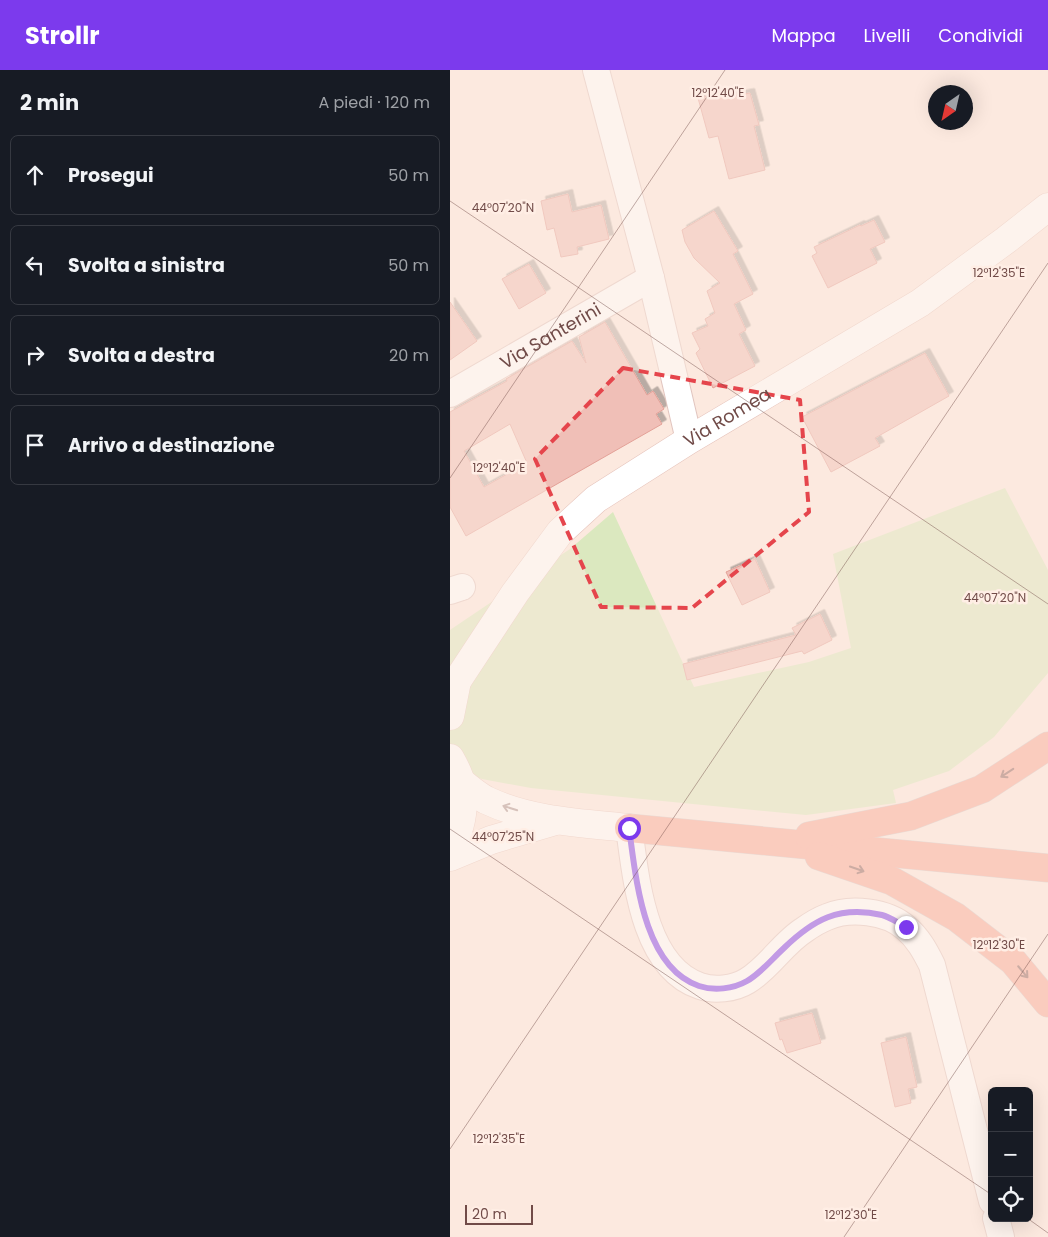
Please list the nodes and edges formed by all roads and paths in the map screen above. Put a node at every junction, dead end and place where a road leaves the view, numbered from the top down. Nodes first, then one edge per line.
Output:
1 (596, 70) edge
2 (1048, 207) edge
3 (650, 278) junction
4 (450, 394) edge
5 (689, 440) junction
6 (453, 684) edge
7 (450, 716) edge
8 (1048, 746) edge
9 (455, 770) edge
10 (557, 821) junction
11 (629, 828) junction
12 (778, 842) junction
13 (450, 847) edge
14 (450, 857) edge
15 (1048, 868) edge
16 (1048, 1003) edge
17 (988, 1185) edge
18 (997, 1222) edge
19 (1001, 1237) edge

1 - 3 street
2 - 5 main road, Via Romea
3 - 4 street, Via Santerini
3 - 5 street
5 - 6 main road, Via Romea
6 - 7 main road, Via Romea
8 -> 12 highway
10 -> 9 main road
9 - 13 main road
10 - 11 main road
10 - 14 main road
11 - 12 highway
11 - 17 street
12 - 15 highway
12 -> 16 highway
18 - 19 street

